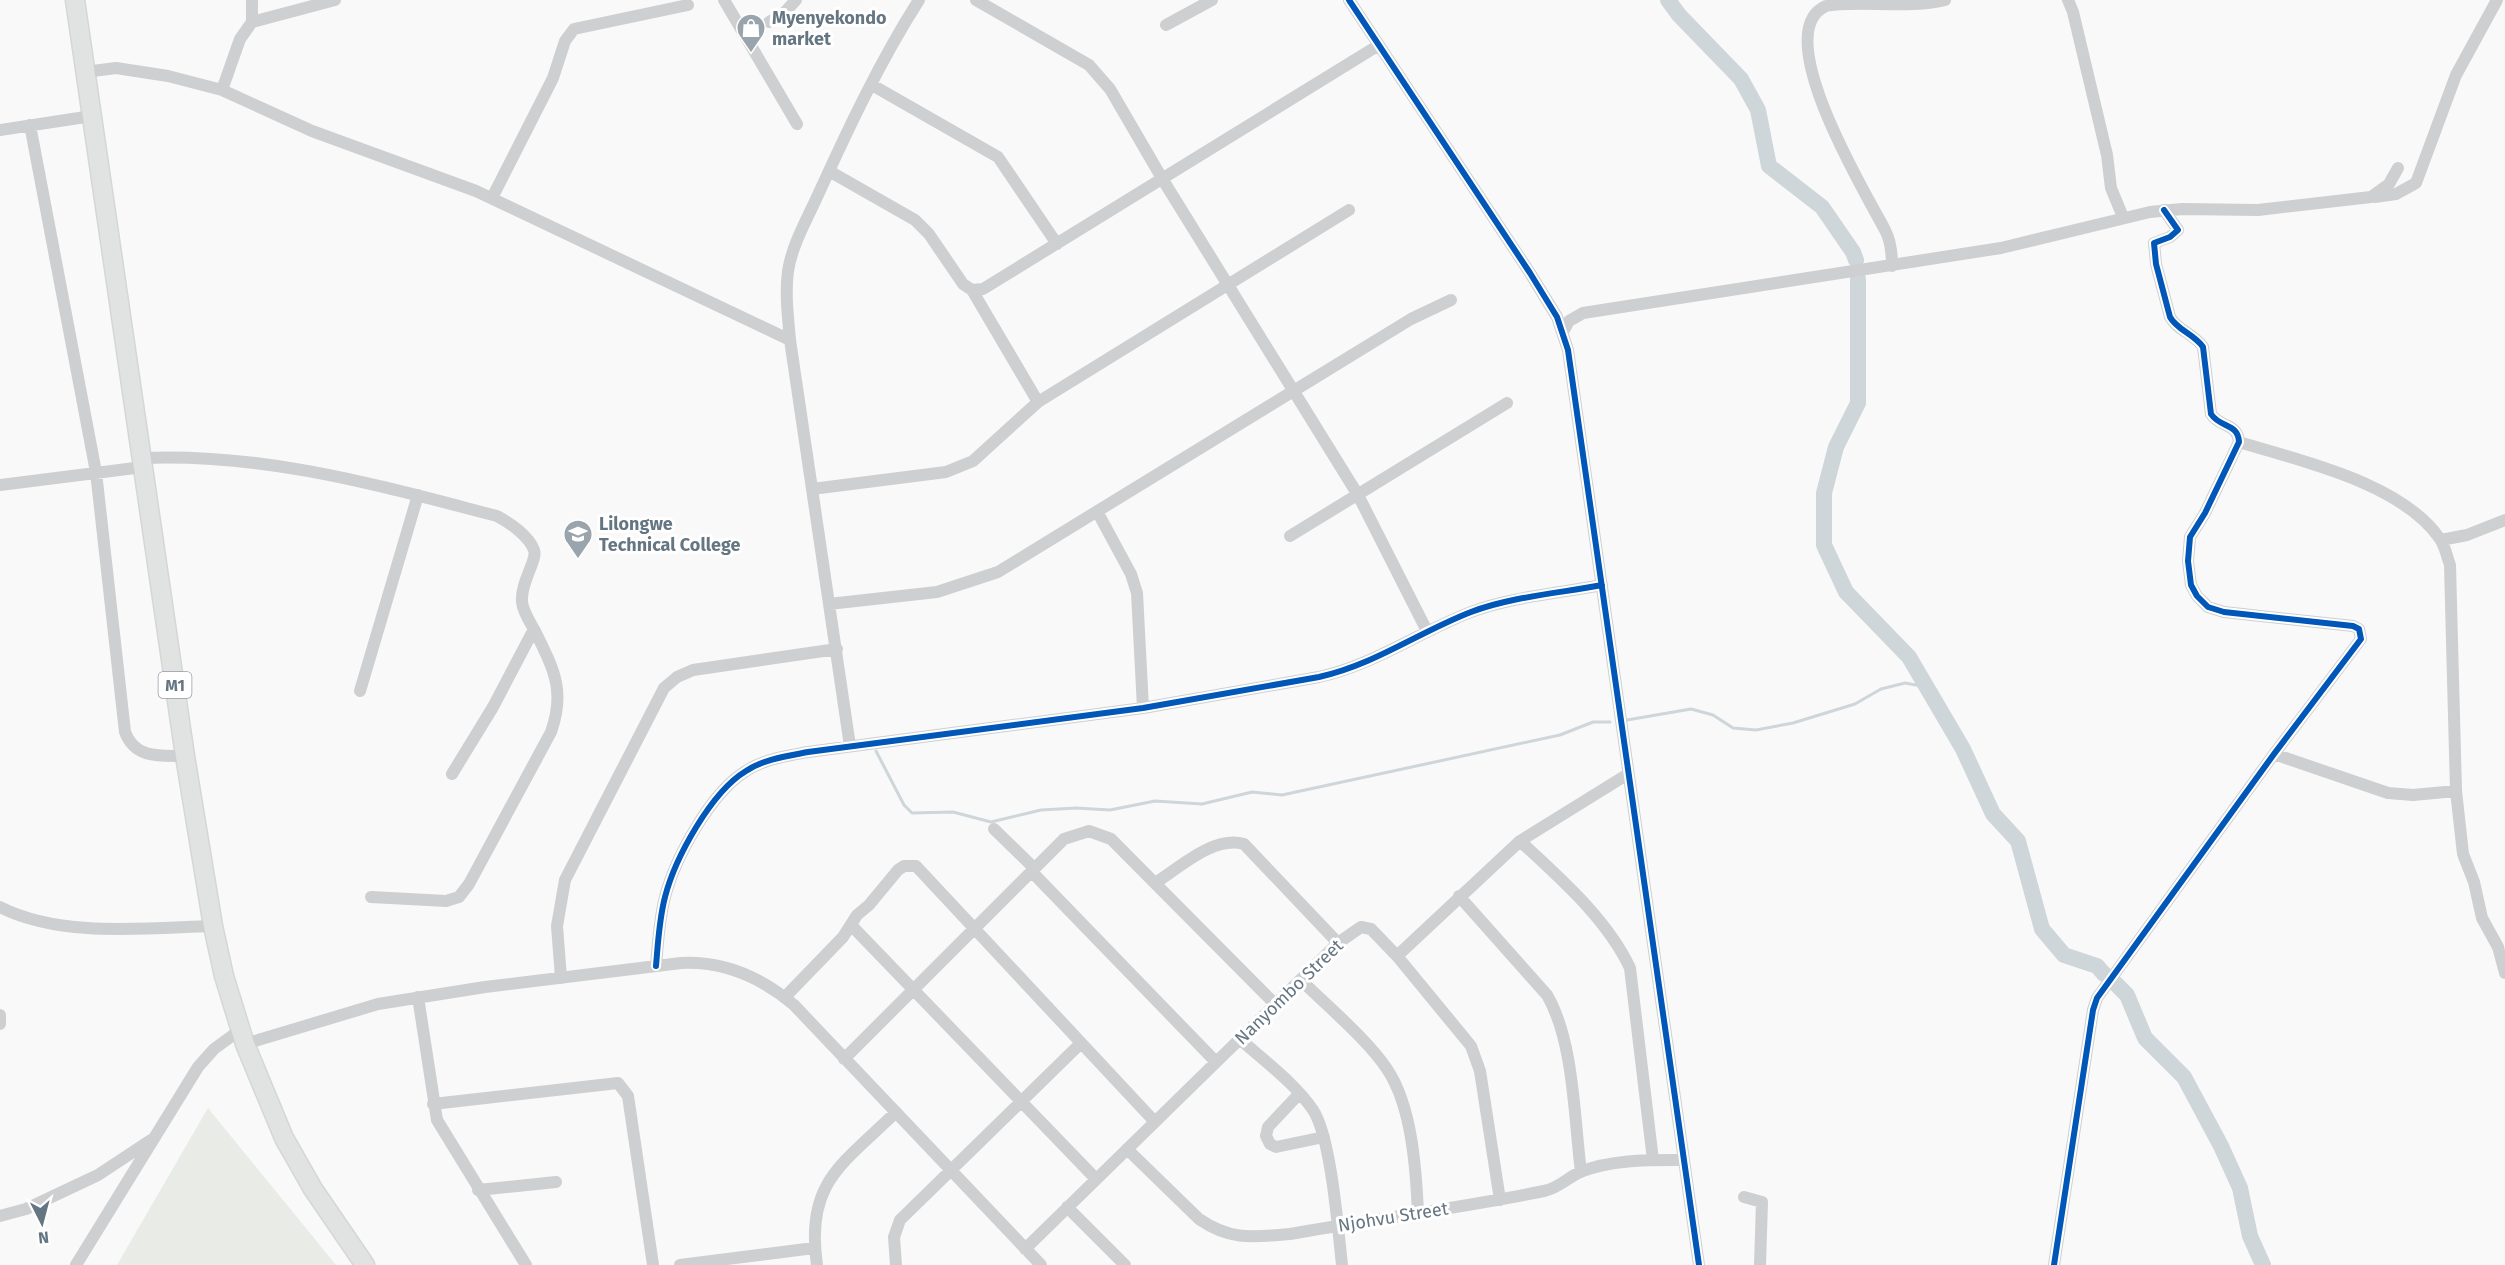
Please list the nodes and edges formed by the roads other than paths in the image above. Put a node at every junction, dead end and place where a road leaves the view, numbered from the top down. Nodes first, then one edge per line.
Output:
1 (75, 0) edge
2 (252, 0) edge
3 (335, 0) edge
4 (724, 0) edge
5 (796, 0) edge
6 (919, 0) edge
7 (976, 0) edge
8 (1212, 0) edge
9 (1349, 0) edge
10 (1945, 0) edge
11 (2068, 0) edge
12 (2497, 0) edge
13 (688, 5) dead end
14 (252, 22) junction
15 (769, 22) dead end
16 (1166, 25) dead end
17 (1379, 45) junction
18 (85, 72) junction
19 (872, 85) junction
20 (222, 90) junction
21 (92, 116) junction
22 (797, 124) dead end
23 (30, 125) junction
24 (0, 130) edge
25 (2398, 168) dead end
26 (829, 171) junction
27 (1163, 180) junction
28 (2371, 197) junction
29 (492, 198) junction
30 (1349, 210) dead end
31 (2164, 210) junction
32 (2123, 217) junction
33 (1058, 244) junction
34 (1892, 266) junction
35 (1228, 284) junction
36 (972, 290) junction
37 (1451, 300) dead end
38 (1563, 332) junction
39 (790, 340) junction
40 (1293, 390) junction
41 (1038, 402) junction
42 (1507, 403) dead end
43 (2239, 442) junction
44 (142, 462) junction
45 (96, 472) junction
46 (0, 485) edge
47 (812, 489) junction
48 (418, 495) junction
49 (1358, 495) junction
50 (1098, 513) junction
51 (2505, 520) edge
52 (1290, 536) dead end
53 (2441, 540) junction
54 (1602, 585) junction
55 (829, 603) junction
56 (534, 629) junction
57 (1427, 632) junction
58 (837, 649) junction
59 (360, 691) dead end
60 (1143, 708) junction
61 (850, 746) junction
62 (2274, 754) junction
63 (185, 756) junction
64 (452, 774) dead end
65 (1628, 774) junction
66 (2456, 791) junction
67 (994, 829) dead end
68 (1520, 841) junction
69 (1033, 870) junction
70 (1155, 883) junction
71 (1459, 896) junction
72 (371, 897) dead end
73 (0, 907) edge
74 (851, 925) junction
75 (213, 926) junction
76 (972, 929) junction
77 (1338, 943) junction
78 (1397, 956) junction
79 (656, 966) junction
80 (2505, 972) edge
81 (561, 978) junction
82 (1300, 980) junction
83 (913, 990) junction
84 (418, 997) junction
85 (785, 997) junction
86 (1275, 1005) junction
87 (0, 1015) edge
88 (0, 1024) edge
89 (242, 1037) junction
90 (1240, 1038) junction
91 (1080, 1044) junction
92 (844, 1059) junction
93 (1216, 1062) junction
94 (1299, 1094) junction
95 (1020, 1103) junction
96 (433, 1104) junction
97 (896, 1112) junction
98 (1155, 1122) junction
99 (1324, 1137) junction
100 (154, 1138) junction
101 (1127, 1149) junction
102 (1653, 1160) junction
103 (1684, 1160) junction
104 (952, 1169) junction
105 (1581, 1172) junction
106 (1096, 1179) junction
107 (556, 1182) dead end
108 (478, 1190) junction
109 (1744, 1197) dead end
110 (1500, 1200) junction
111 (1067, 1208) junction
112 (1418, 1212) junction
113 (0, 1216) edge
114 (1337, 1226) junction
115 (814, 1248) junction
116 (1025, 1249) junction
117 (733, 1262) edge
118 (76, 1265) edge
119 (364, 1265) edge
120 (526, 1265) edge
121 (653, 1265) edge
122 (680, 1265) edge
123 (817, 1265) edge
124 (897, 1265) edge
125 (1041, 1265) edge
126 (1125, 1265) edge
127 (1342, 1265) edge
128 (1700, 1265) edge
129 (1760, 1265) edge
130 (2054, 1265) edge

1 - 18 highway, M1
2 - 14 street
3 - 14 street
4 - 22 street
5 - 15 street
6 - 19 street
7 - 27 street
8 - 16 street
9 - 17 street
10 - 34 street
11 - 32 street
12 - 28 street
13 - 29 street
14 - 20 street
17 - 27 street
17 - 38 street
18 - 20 street
18 - 21 highway, M1
19 - 26 street
19 - 33 street
20 - 29 street
21 - 23 street
21 - 44 highway, M1
23 - 24 street
23 - 45 street
25 - 28 street
26 - 36 street
26 - 39 street
27 - 33 street
27 - 35 street
28 - 31 street
29 - 39 street
30 - 35 street
31 - 32 street
31 - 43 street
32 - 34 street
33 - 36 street
34 - 38 street
35 - 40 street
35 - 41 street
36 - 41 street
37 - 40 street
38 - 54 street
39 - 47 street
40 - 49 street
40 - 50 street
41 - 47 street
42 - 49 street
43 - 53 street
43 - 62 street
44 - 45 street
44 - 48 street
44 - 63 highway, M1
45 - 46 street
45 - 63 street
47 - 55 street
48 - 56 street
48 - 59 street
49 - 52 street
49 - 57 street
50 - 55 street
50 - 60 street
51 - 53 street
53 - 66 street
54 - 57 street
54 - 65 street
55 - 58 street
56 - 64 street
56 - 72 street
57 - 60 street
58 - 61 street
58 - 81 street
60 - 61 street
61 - 79 street
62 - 66 street
62 - 130 street
63 - 75 highway, M1
65 - 68 street
65 - 103 street
66 - 80 street
67 - 69 street
68 - 71 street
68 - 102 street
69 - 70 street
69 - 76 street
69 - 93 street
70 - 77 street
70 - 86 street
71 - 78 street
71 - 105 street
73 - 75 street
74 - 76 street
74 - 83 street
74 - 85 street
75 - 89 highway, M1
76 - 83 street
76 - 91 street
77 - 78 street, Nanyombo Street
77 - 82 street, Nanyombo Street
78 - 110 street
79 - 81 street
79 - 85 street
81 - 84 street
82 - 86 street, Nanyombo Street
82 - 112 street
83 - 92 street
83 - 95 street
84 - 89 street
84 - 96 street
85 - 92 street
86 - 90 street, Nanyombo Street
87 - 88 street
89 - 100 street
89 - 119 highway, M1
90 - 93 street, Nanyombo Street
90 - 94 street
91 - 95 street
91 - 98 street
92 - 97 street
93 - 98 street, Nanyombo Street
94 - 99 street
94 - 99 street
95 - 104 street
95 - 106 street
96 - 108 street
96 - 121 street
97 - 104 street
97 - 115 street
98 - 101 street, Nanyombo Street
99 - 114 street
100 - 113 street
100 - 118 street
101 - 106 street, Nanyombo Street
101 - 114 street, Njohvu Street
102 - 103 street, Njohvu Street
102 - 105 street, Njohvu Street
103 - 128 street
104 - 116 street
104 - 124 street
105 - 110 street, Njohvu Street
106 - 111 street, Nanyombo Street
107 - 108 street
108 - 120 street
109 - 129 street
110 - 112 street, Njohvu Street
111 - 116 street, Nanyombo Street
111 - 126 street
112 - 114 street, Njohvu Street
114 - 127 street
115 - 117 street
115 - 123 street
116 - 125 street
117 - 122 street

